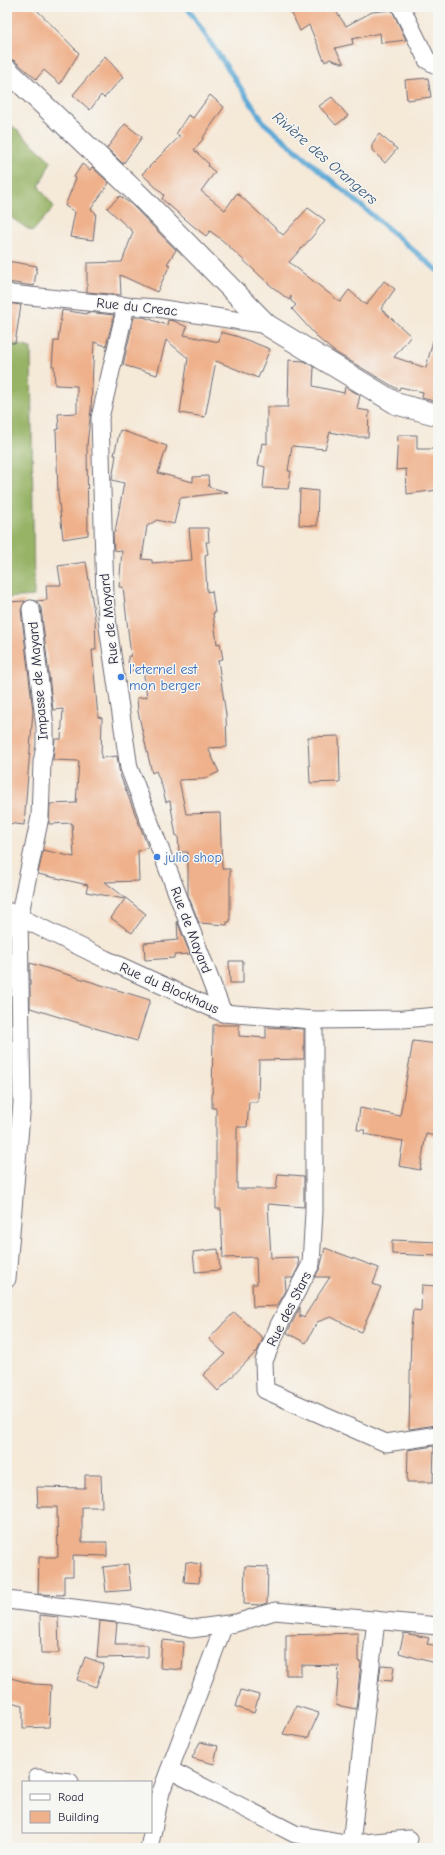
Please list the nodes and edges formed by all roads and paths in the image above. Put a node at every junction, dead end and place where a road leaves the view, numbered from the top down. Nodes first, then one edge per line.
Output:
1 (401, 7) edge
2 (438, 66) edge
3 (7, 70) edge
4 (7, 292) edge
5 (126, 306) junction
6 (267, 325) junction
7 (438, 415) edge
8 (31, 609) dead end
9 (13, 914) edge
10 (223, 1013) junction
11 (438, 1016) edge
12 (314, 1020) junction
13 (7, 1280) edge
14 (438, 1435) edge
15 (7, 1600) edge
16 (376, 1620) junction
17 (224, 1625) junction
18 (438, 1626) edge
19 (170, 1770) junction
20 (37, 1778) dead end
21 (62, 1781) edge
22 (156, 1791) edge
23 (152, 1824) edge
24 (151, 1833) edge
25 (410, 1839) dead end
26 (351, 1844) junction
27 (149, 1848) edge

1 - 2 street
3 - 6 street
4 - 5 street, Rue du Creac
5 - 6 street, Rue du Creac
5 - 10 street, Rue de Mayard
6 - 7 street
8 - 9 street, Impasse de Mayard
9 - 10 street, Rue du Blockhaus
9 - 13 street, Impasse de Mayard
10 - 12 street, Rue du Blockhaus
11 - 12 street, Rue du Blockhaus
12 - 14 street, Rue des Stars
15 - 17 street
16 - 17 street
16 - 18 street
16 - 26 street
17 - 19 street
19 - 22 street
19 - 26 street
20 - 21 street
22 - 23 street
24 - 27 street
25 - 26 street

